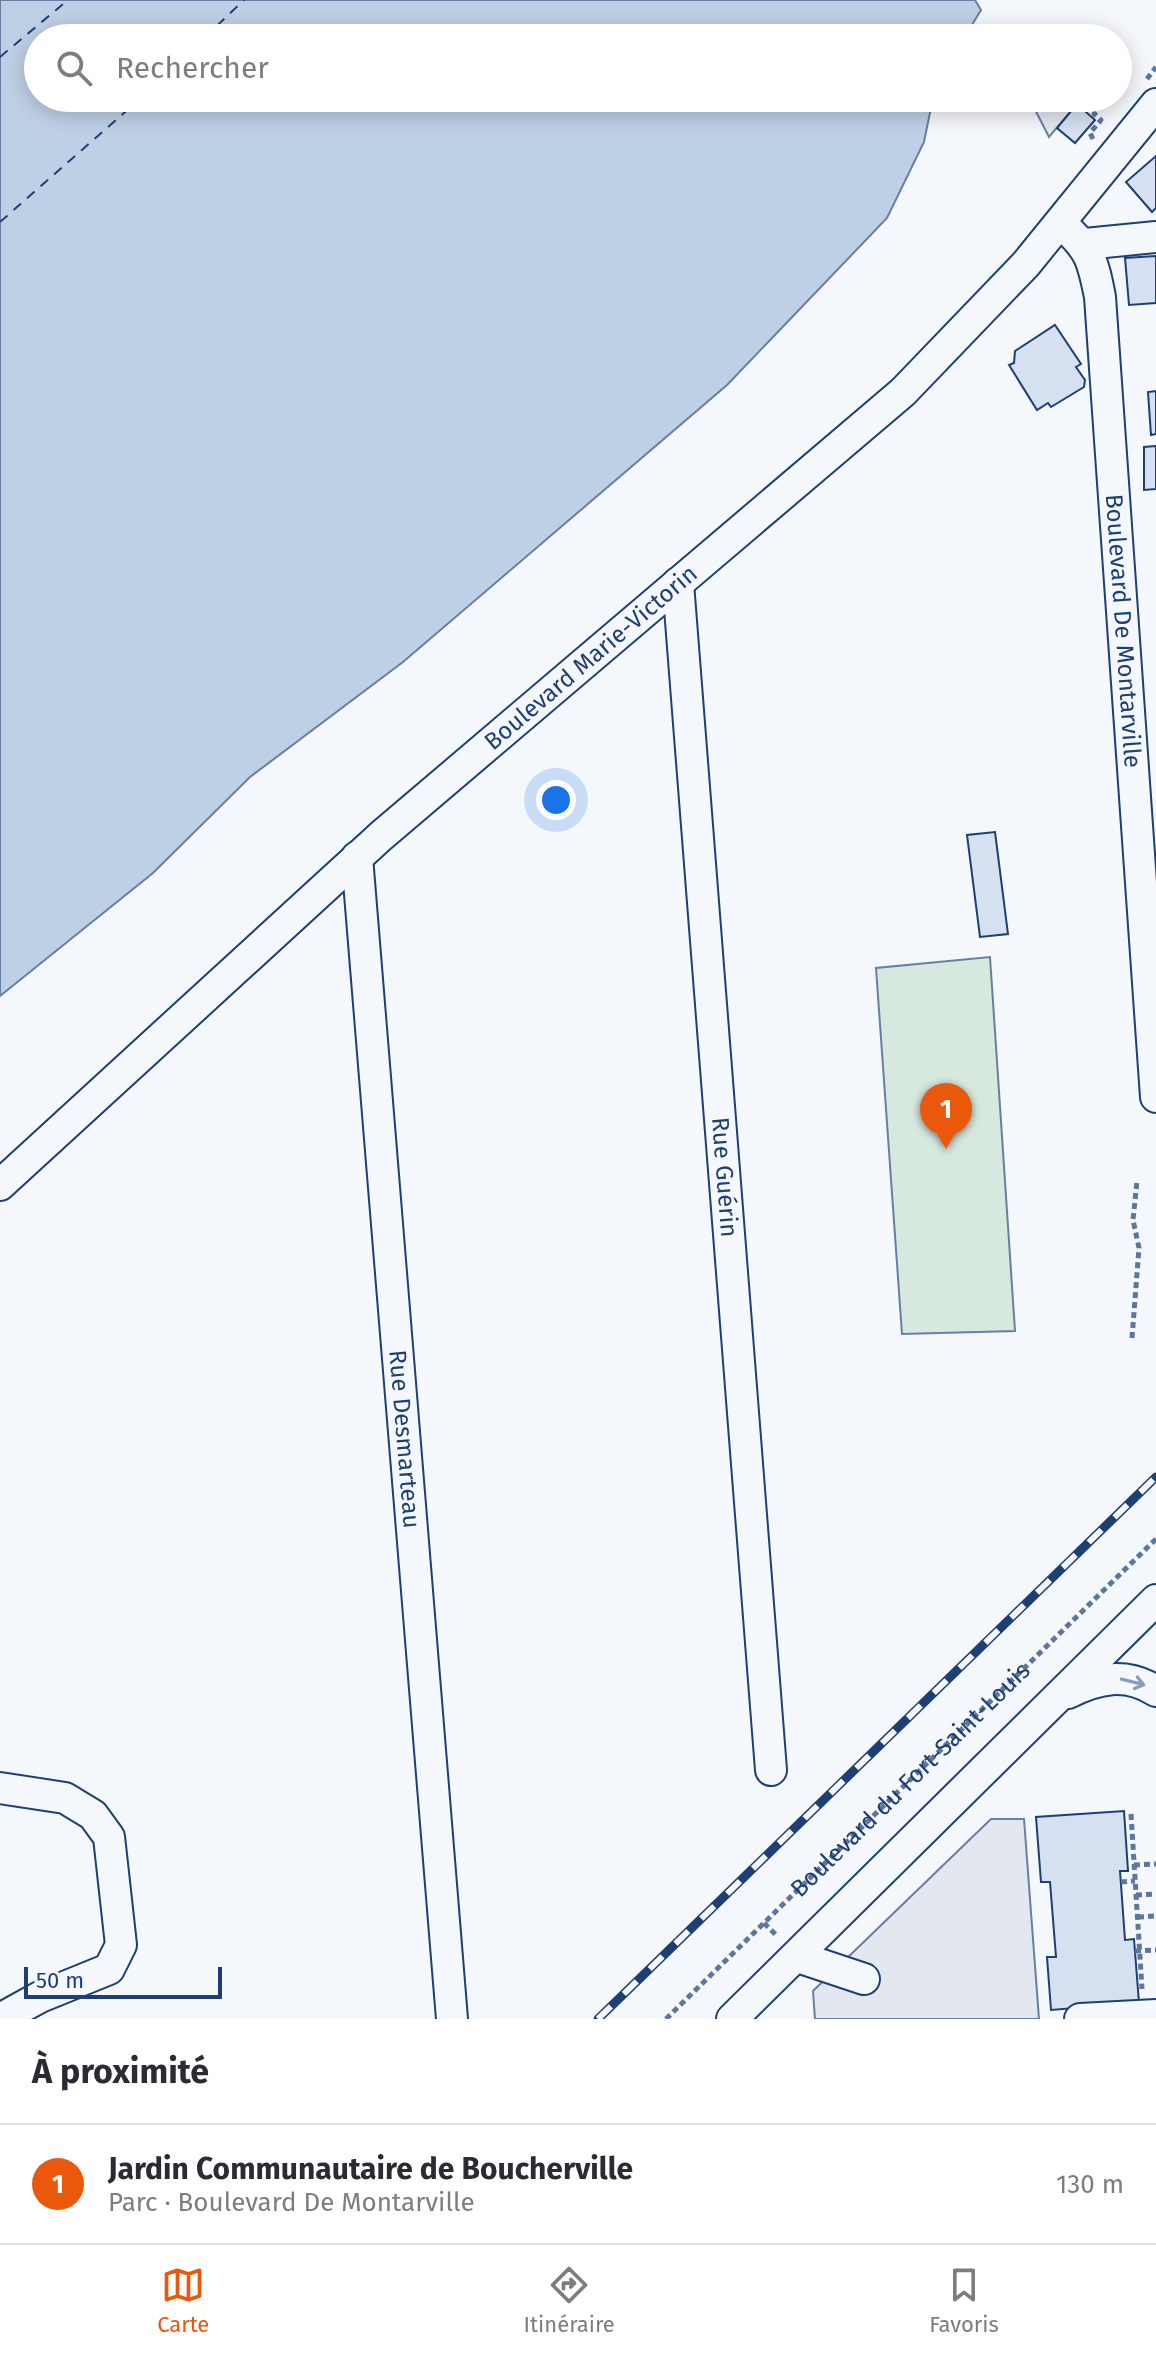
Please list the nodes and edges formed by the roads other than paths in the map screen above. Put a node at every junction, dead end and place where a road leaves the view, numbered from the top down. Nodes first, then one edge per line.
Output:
1 (1156, 104) edge
2 (1061, 224) junction
3 (1156, 237) edge
4 (1085, 244) junction
5 (678, 583) junction
6 (1147, 844) edge
7 (357, 857) junction
8 (1156, 1097) edge
9 (0, 1185) edge
10 (1156, 1600) edge
11 (1156, 1691) edge
12 (1055, 1699) junction
13 (771, 1770) dead end
14 (0, 1788) edge
15 (798, 1957) junction
16 (864, 1979) dead end
17 (1150, 2008) edge
18 (0, 2019) edge
19 (452, 2019) edge
20 (732, 2019) edge
21 (1080, 2019) edge

1 - 2 street, Boulevard Marie-Victorin
2 - 4 street
2 - 5 street, Boulevard Marie-Victorin
3 - 4 street
4 - 6 street, Boulevard De Montarville
5 - 7 street, Boulevard Marie-Victorin
5 - 13 street, Rue Guérin
6 - 8 street, Boulevard De Montarville
7 - 9 street, Boulevard Marie-Victorin
7 - 19 street, Rue Desmarteau
10 - 12 street, Boulevard du Fort-Saint-Louis
12 -> 11 street
12 - 15 street, Boulevard du Fort-Saint-Louis
14 - 18 street
15 - 16 street
15 - 20 street, Boulevard du Fort-Saint-Louis
17 - 21 street

